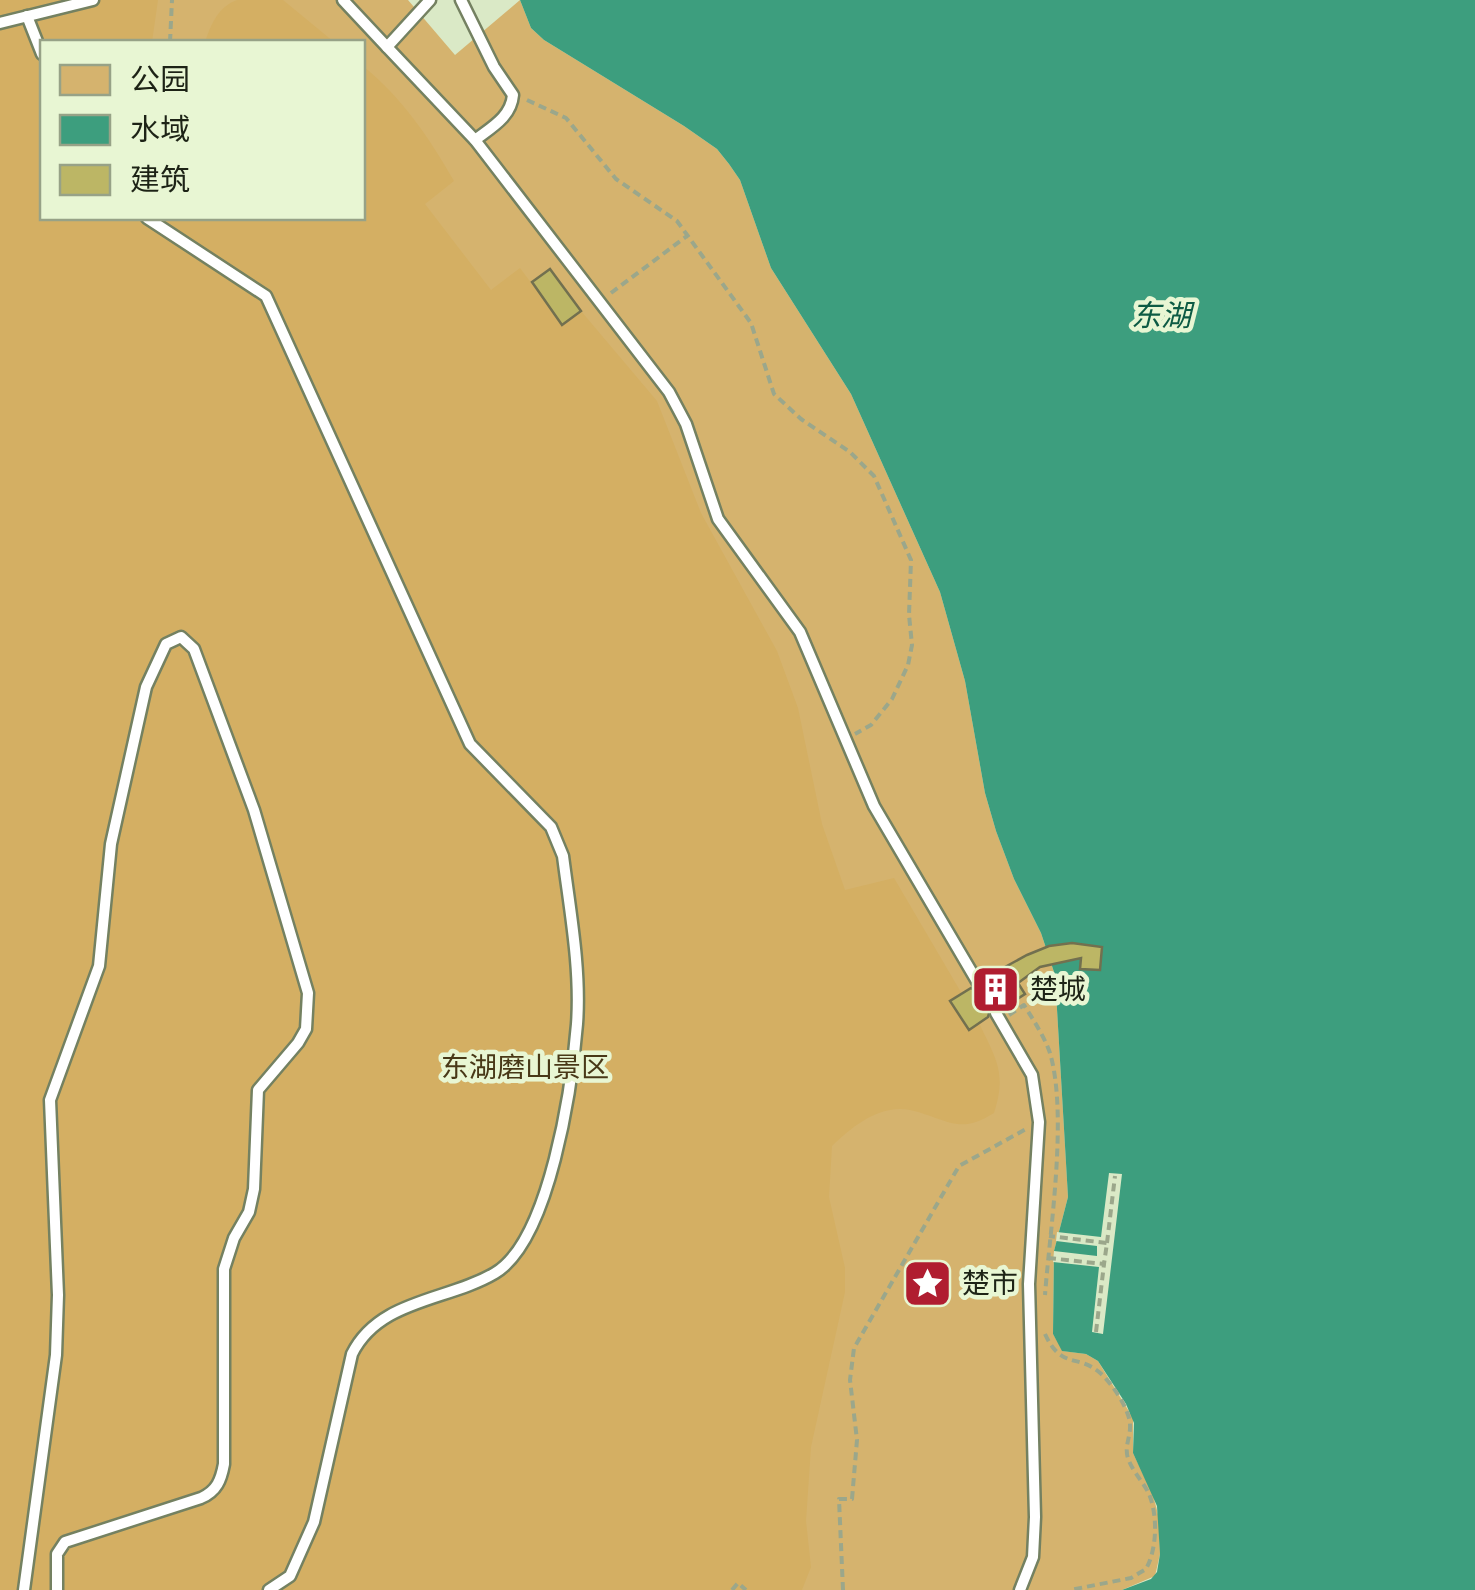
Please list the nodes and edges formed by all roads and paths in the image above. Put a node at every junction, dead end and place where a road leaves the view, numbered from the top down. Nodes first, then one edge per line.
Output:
1 (93, 0) edge
2 (172, 0) edge
3 (342, 0) edge
4 (430, 0) edge
5 (461, 0) edge
6 (27, 16) junction
7 (0, 22) edge
8 (170, 40) edge
9 (388, 47) junction
10 (40, 49) edge
11 (513, 95) junction
12 (475, 140) junction
13 (150, 220) edge
14 (687, 236) junction
15 (598, 302) junction
16 (846, 738) junction
17 (978, 983) dead end
18 (998, 1016) joint
19 (1038, 1122) junction
20 (1116, 1176) dead end
21 (1049, 1236) junction
22 (1107, 1243) junction
23 (1048, 1258) junction
24 (1104, 1264) junction
25 (1044, 1308) dead end
26 (1044, 1327) dead end
27 (1096, 1332) dead end
28 (24, 1590) edge
29 (57, 1590) edge
30 (269, 1590) edge
31 (732, 1590) edge
32 (746, 1590) edge
33 (843, 1590) edge
34 (1020, 1590) edge
35 (1070, 1590) edge

1 - 6 lane
2 - 8 path
3 - 9 lane
4 - 9 lane
5 - 11 lane
6 - 7 lane
6 - 10 lane
9 - 12 lane
11 - 12 lane
11 - 14 path
12 - 15 lane
13 - 30 lane
14 - 15 path
14 - 16 path
15 - 16 lane
16 - 17 lane
18 - 19 lane
18 - 21 path
19 - 33 path
19 - 34 lane
20 - 22 path
21 - 22 path
21 - 23 path
22 - 24 path
23 - 24 path
23 - 25 path
24 - 27 path
26 - 35 path
28 - 29 lane
31 - 32 path

